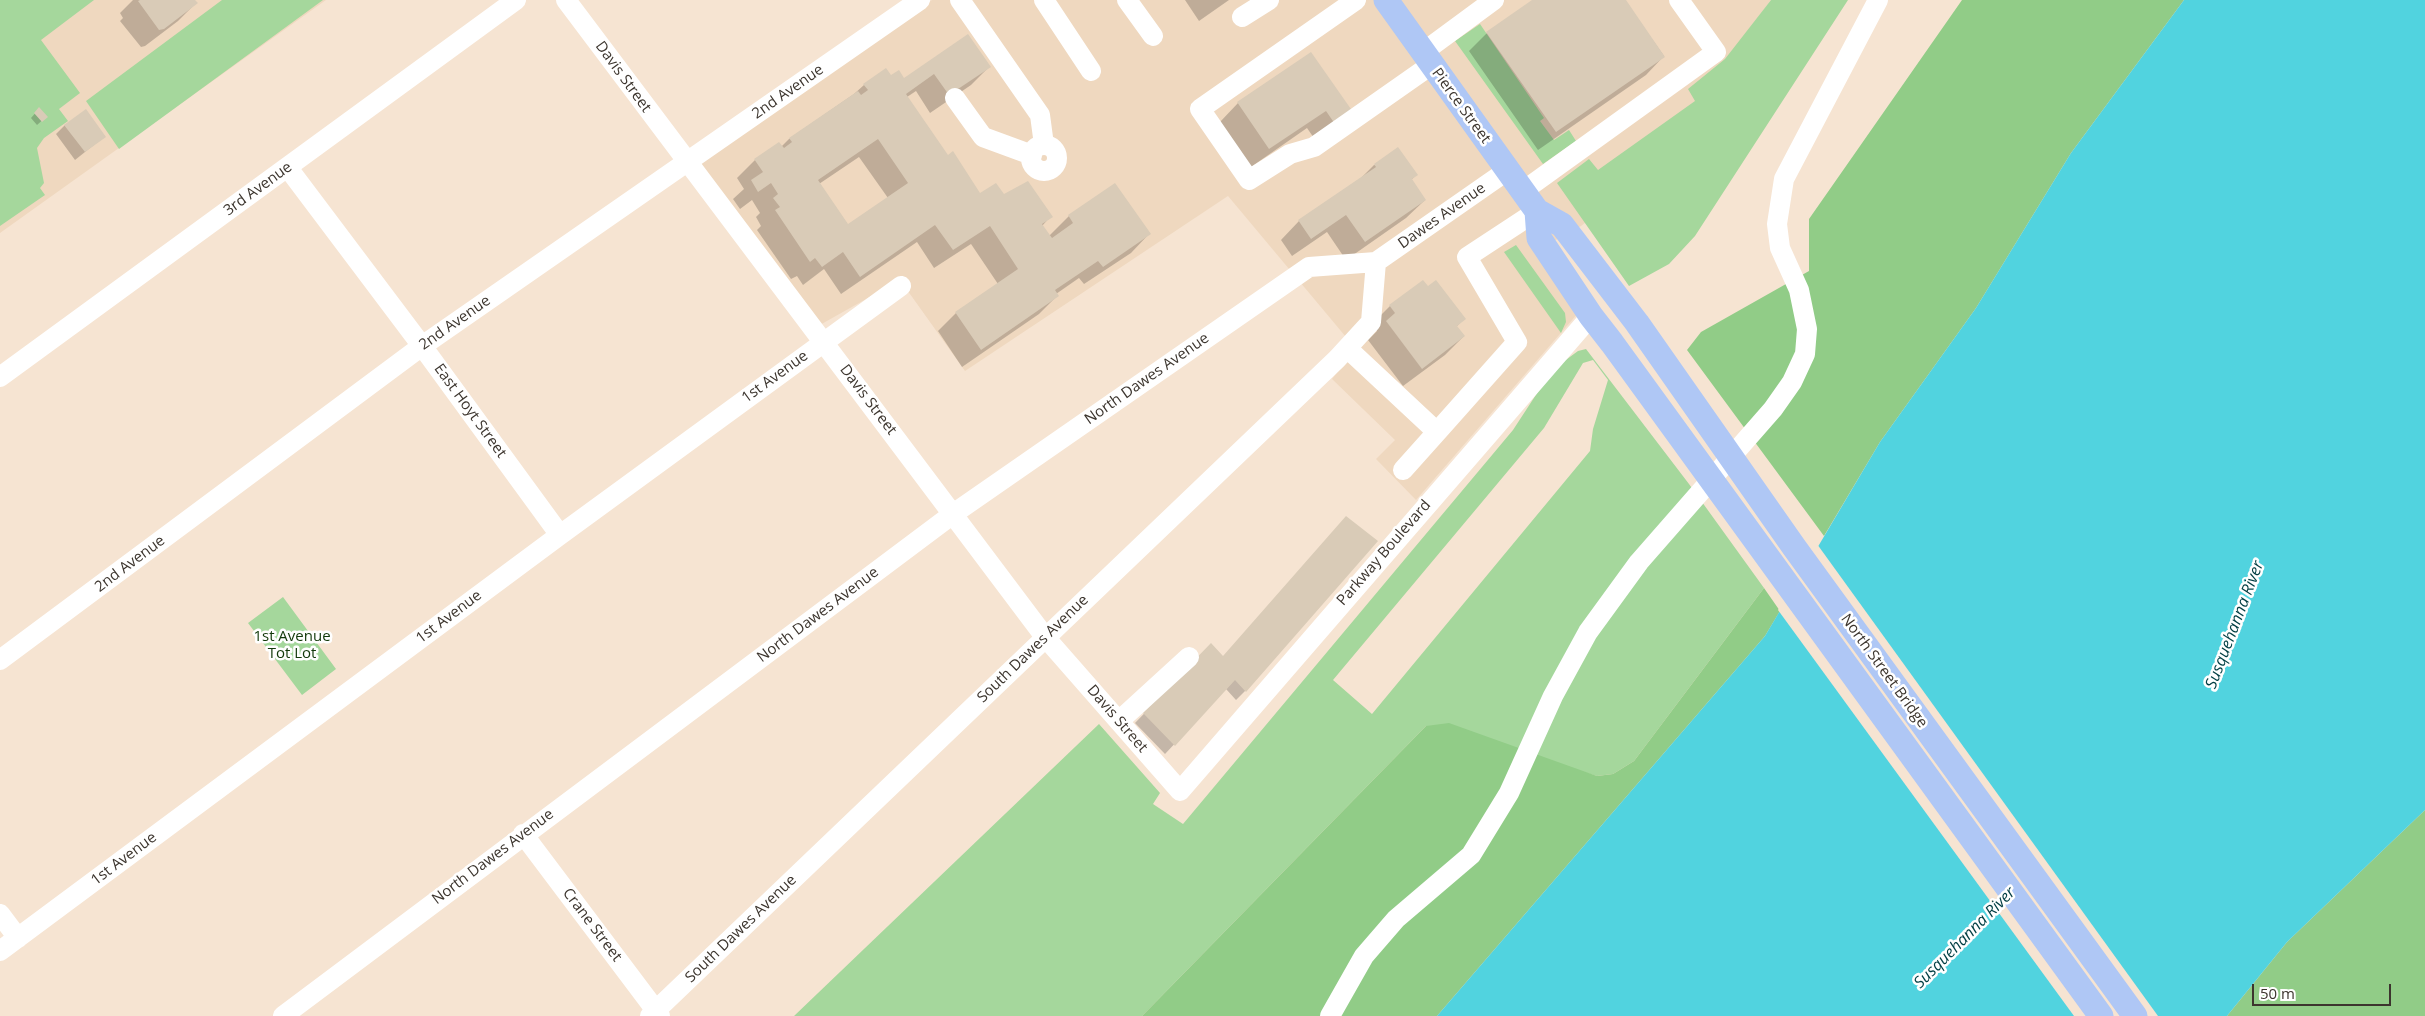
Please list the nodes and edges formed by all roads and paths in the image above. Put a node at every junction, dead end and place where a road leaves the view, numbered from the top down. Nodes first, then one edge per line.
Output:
1 (516, 0) edge
2 (566, 0) edge
3 (920, 0) edge
4 (960, 0) edge
5 (1044, 0) edge
6 (1127, 0) edge
7 (1269, 0) edge
8 (1356, 0) edge
9 (1494, 0) edge
10 (1679, 0) edge
11 (1878, 0) edge
12 (1387, 1) edge
13 (1242, 17) dead end
14 (1153, 36) dead end
15 (1427, 59) junction
16 (1091, 71) dead end
17 (955, 98) dead end
18 (686, 162) junction
19 (288, 168) junction
20 (1508, 170) junction
21 (1523, 191) junction
22 (1536, 211) junction
23 (1376, 262) junction
24 (901, 286) dead end
25 (1591, 316) junction
26 (1637, 323) joint
27 (824, 341) junction
28 (1612, 343) joint
29 (422, 346) junction
30 (1347, 348) junction
31 (0, 377) edge
32 (1437, 432) junction
33 (1403, 470) dead end
34 (953, 514) junction
35 (560, 535) junction
36 (1045, 638) junction
37 (1189, 658) dead end
38 (0, 660) edge
39 (1119, 721) junction
40 (1180, 791) joint
41 (523, 834) junction
42 (0, 914) edge
43 (18, 938) junction
44 (0, 951) edge
45 (655, 1014) edge
46 (283, 1016) edge
47 (1330, 1016) edge
48 (2101, 1016) edge
49 (2134, 1016) edge

1 - 19 street, 3rd Avenue
2 - 18 street, Davis Street
3 - 18 street, 2nd Avenue
4 - 17 street
5 - 16 street
6 - 14 street
7 - 13 street
8 - 15 street
9 - 15 street
10 - 21 street
11 - 47 street
12 - 15 main road, Pierce Street
15 - 20 main road, Pierce Street
18 - 27 street, Davis Street
18 - 29 street, 2nd Avenue
19 - 29 street, East Hoyt Street
19 - 31 street, 3rd Avenue
20 - 21 main road, Pierce Street
20 - 23 street, Dawes Avenue
21 - 22 main road, Pierce Street
22 - 25 main road, Pierce Street
22 - 26 main road, Pierce Street
22 - 32 street
23 - 30 street, South Dawes Avenue
23 - 34 street, North Dawes Avenue
24 - 27 street, 1st Avenue
25 - 28 main road, Pierce Street
25 - 40 street, Parkway Boulevard
26 - 49 main road, North Street Bridge
27 - 34 street, Davis Street
27 - 35 street, 1st Avenue
28 - 48 main road, North Street Bridge
29 - 35 street, East Hoyt Street
29 - 38 street, 2nd Avenue
30 - 32 street
30 - 36 street, South Dawes Avenue
32 - 33 street
34 - 36 street, Davis Street
34 - 41 street, North Dawes Avenue
35 - 43 street, 1st Avenue
36 - 39 street, Davis Street
36 - 45 street, South Dawes Avenue
37 - 39 street
39 - 40 street, Davis Street
41 - 45 street, Crane Street
41 - 46 street, North Dawes Avenue
42 - 43 street
43 - 44 street, 1st Avenue

